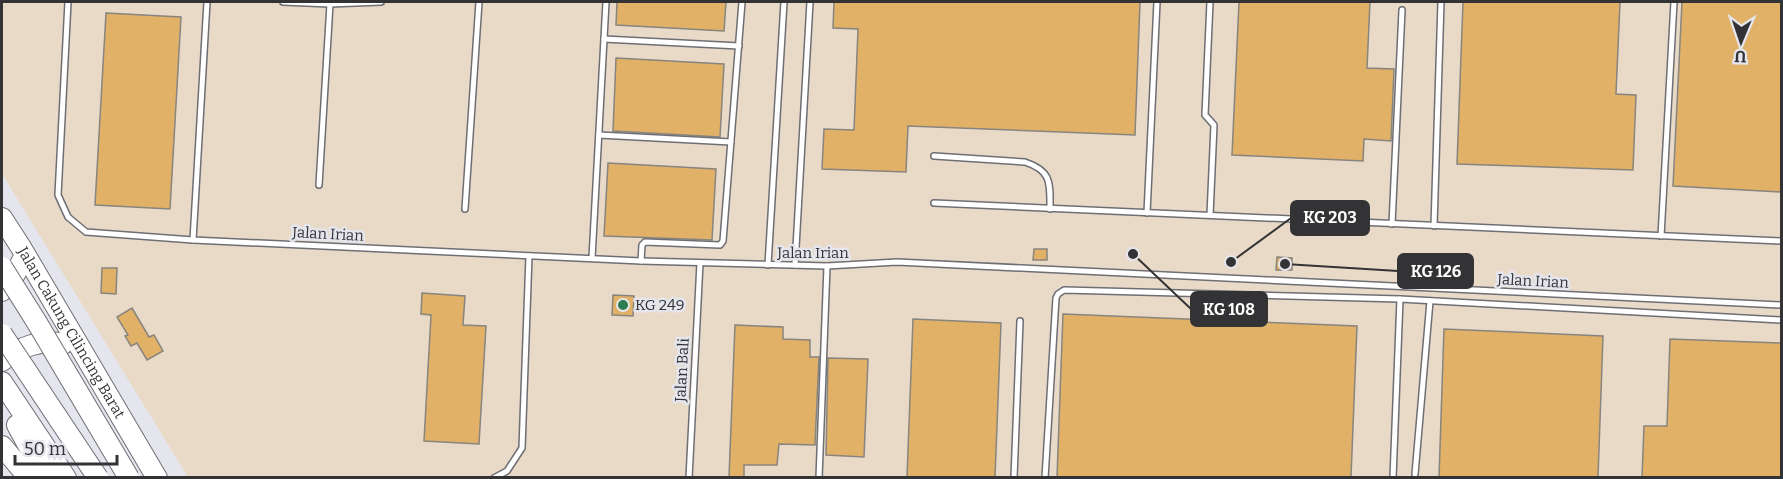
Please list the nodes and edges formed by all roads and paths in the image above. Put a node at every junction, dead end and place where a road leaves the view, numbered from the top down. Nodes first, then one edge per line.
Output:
1 (68, 2) edge
2 (207, 2) edge
3 (283, 2) edge
4 (381, 2) edge
5 (479, 2) edge
6 (606, 2) edge
7 (742, 2) edge
8 (784, 2) edge
9 (810, 2) edge
10 (1157, 2) edge
11 (1210, 2) edge
12 (1441, 2) edge
13 (1674, 2) edge
14 (330, 4) junction
15 (1402, 10) dead end
16 (604, 39) junction
17 (739, 46) junction
18 (599, 135) junction
19 (731, 142) junction
20 (934, 156) dead end
21 (319, 185) dead end
22 (934, 203) dead end
23 (465, 209) dead end
24 (1050, 209) junction
25 (1147, 213) junction
26 (1210, 215) junction
27 (2, 218) edge
28 (1392, 224) junction
29 (1434, 226) junction
30 (1661, 236) junction
31 (193, 240) junction
32 (1782, 242) edge
33 (25, 255) junction
34 (529, 256) junction
35 (592, 258) junction
36 (641, 261) junction
37 (700, 263) junction
38 (768, 265) junction
39 (795, 265) junction
40 (827, 266) junction
41 (2, 267) edge
42 (2, 291) edge
43 (1400, 299) junction
44 (1430, 300) junction
45 (1782, 305) edge
46 (1782, 320) edge
47 (1020, 321) dead end
48 (2, 334) edge
49 (80, 349) junction
50 (2, 361) edge
51 (2, 382) edge
52 (2, 396) edge
53 (2, 446) edge
54 (2, 455) edge
55 (1415, 474) dead end
56 (15, 477) edge
57 (29, 477) edge
58 (45, 477) edge
59 (66, 477) edge
60 (98, 477) edge
61 (129, 477) edge
62 (157, 477) edge
63 (494, 477) edge
64 (689, 477) edge
65 (819, 477) edge
66 (1014, 477) edge
67 (1045, 477) edge
68 (1393, 477) edge

1 - 31 lane, Jalan Irian
2 - 31 lane
3 - 14 lane
4 - 14 lane
5 - 23 lane
6 - 16 lane
7 - 17 lane
8 - 38 lane
9 - 39 lane
10 - 25 lane
11 - 26 lane
12 - 29 lane
13 - 30 lane
14 - 21 lane
15 - 28 lane
16 - 17 lane
16 - 18 lane
17 - 19 lane
18 - 19 lane
18 - 35 lane
19 - 36 lane
20 - 24 lane
22 - 24 lane
24 - 25 lane
25 - 26 lane
26 - 28 lane
27 - 33 highway, Jalan Cakung Cilincing Barat
28 - 29 lane
29 - 30 lane
30 - 32 lane
31 - 34 lane, Jalan Irian
33 - 42 highway
33 - 49 highway, Jalan Cakung Cilincing Barat
34 - 35 lane, Jalan Irian
34 - 63 lane
35 - 36 lane, Jalan Irian
36 - 37 lane, Jalan Irian
37 - 38 lane, Jalan Irian
37 - 64 lane, Jalan Bali
38 - 39 lane, Jalan Irian
39 - 40 lane, Jalan Irian
40 - 45 lane, Jalan Irian
40 - 65 lane
41 - 61 highway, bridge
43 - 44 lane
43 - 67 lane
43 - 68 lane
44 - 46 lane
44 - 55 lane
47 - 66 lane
48 - 60 highway, bridge
49 - 50 highway
49 - 62 highway, Jalan Cakung Cilincing Barat
51 - 59 highway
52 - 58 highway
53 - 57 highway
54 - 56 highway

